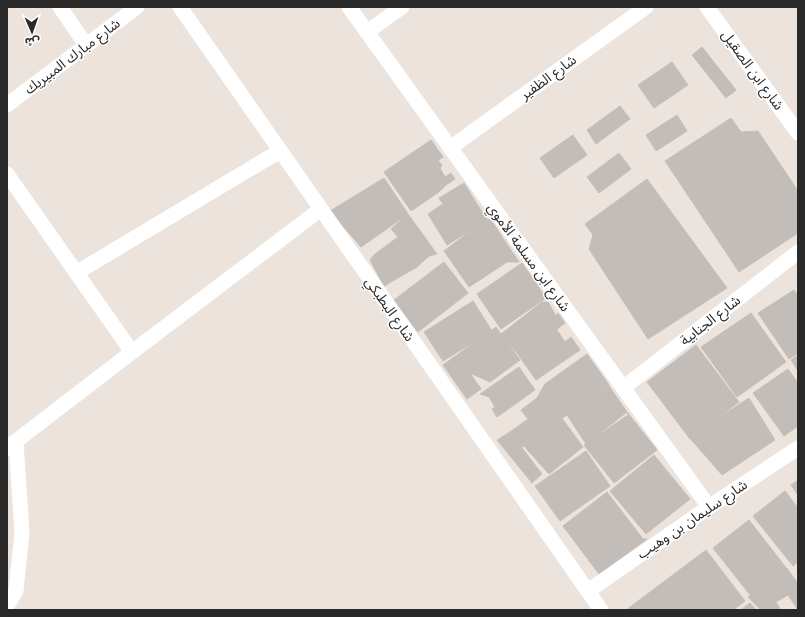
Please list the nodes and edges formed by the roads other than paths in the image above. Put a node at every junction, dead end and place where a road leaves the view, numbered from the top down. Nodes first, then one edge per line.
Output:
1 (60, 7) edge
2 (137, 7) edge
3 (180, 7) edge
4 (349, 7) edge
5 (402, 7) edge
6 (646, 7) edge
7 (708, 7) edge
8 (367, 32) junction
9 (86, 45) junction
10 (7, 105) edge
11 (798, 133) edge
12 (450, 148) junction
13 (280, 151) junction
14 (7, 174) edge
15 (321, 209) junction
16 (798, 252) edge
17 (76, 273) junction
18 (132, 352) junction
19 (623, 388) junction
20 (11, 445) edge
21 (798, 448) edge
22 (709, 507) junction
23 (588, 591) junction
24 (7, 606) edge
25 (601, 610) edge

1 - 9 street
2 - 9 street, شارع مبارك المبيريك
3 - 13 street, شارع البطبكي
4 - 8 street, شارع ابن مسلمة الأموي
5 - 8 street
6 - 12 street, شارع الظفير
7 - 11 street, شارع ابن الصقيل
8 - 12 street, شارع ابن مسلمة الأموي
9 - 10 street, شارع مبارك المبيريك
12 - 19 street, شارع ابن مسلمة الأموي
13 - 15 street, شارع البطبكي
13 - 17 street
14 - 17 street
15 - 18 street
15 - 23 street, شارع البطبكي
16 - 19 street, شارع الجنابية
17 - 18 street
18 - 20 street
19 - 22 street, شارع ابن مسلمة الأموي
20 - 24 street
21 - 22 street, شارع سليمان بن وهيب
22 - 23 street, شارع سليمان بن وهيب
23 - 25 street, شارع البطبكي

